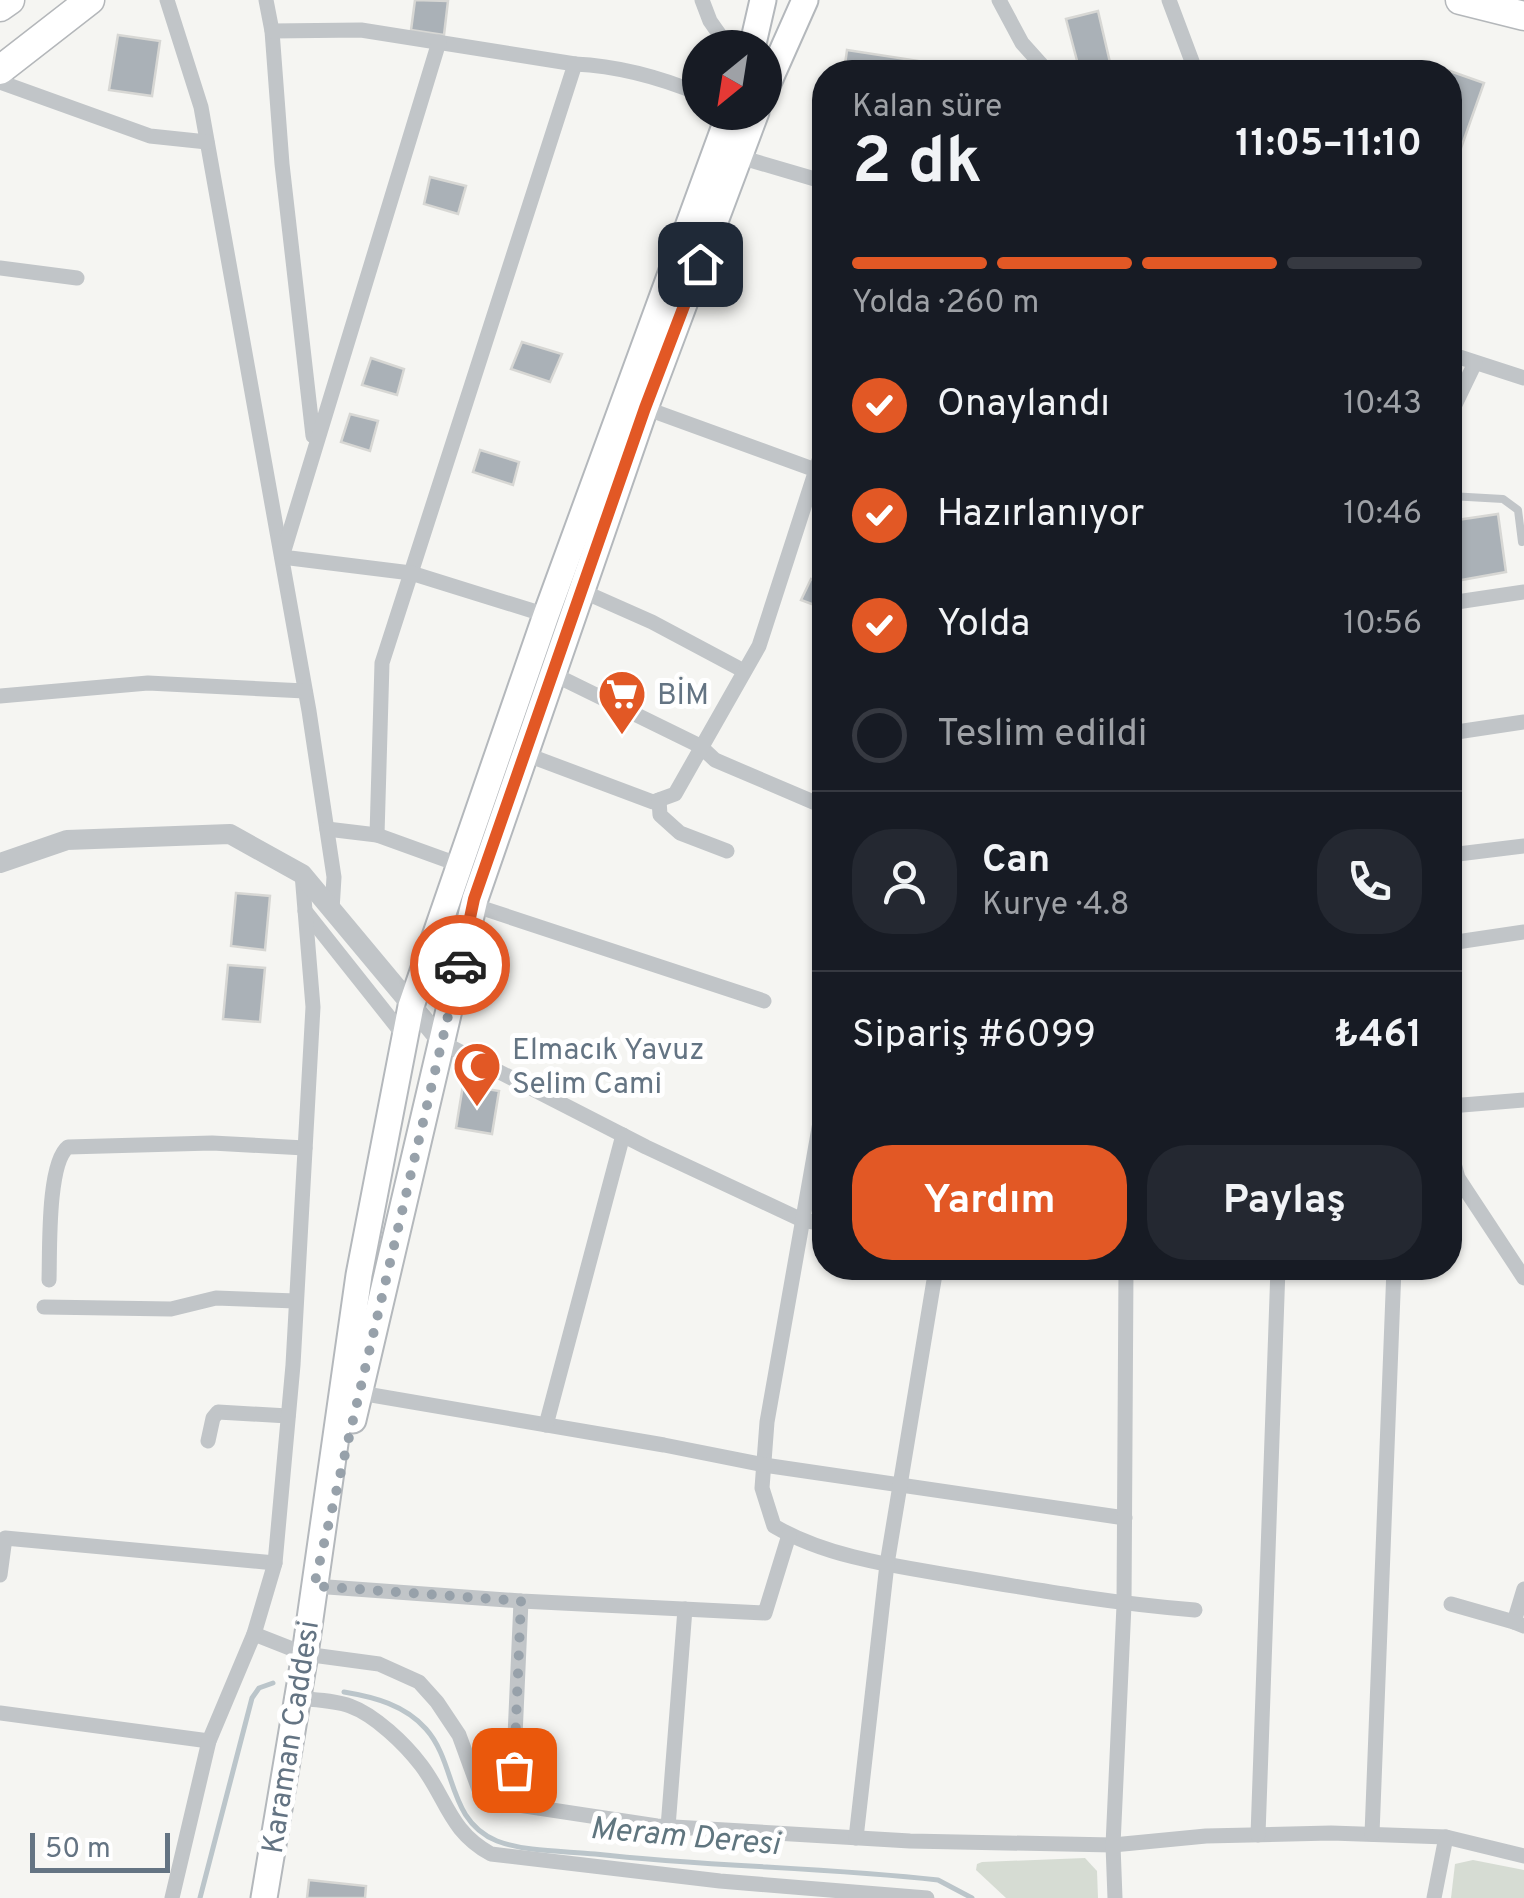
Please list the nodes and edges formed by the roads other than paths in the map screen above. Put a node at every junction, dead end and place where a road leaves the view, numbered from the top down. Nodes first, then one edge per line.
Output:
1 (10, 0) edge
2 (90, 0) edge
3 (108, 0) edge
4 (167, 0) edge
5 (266, 0) edge
6 (702, 0) edge
7 (763, 0) edge
8 (805, 0) edge
9 (999, 0) edge
10 (1169, 0) edge
11 (1460, 0) edge
12 (0, 7) edge
13 (1524, 16) edge
14 (66, 19) junction
15 (716, 30) edge
16 (756, 30) edge
17 (272, 31) junction
18 (439, 42) junction
19 (782, 52) edge
20 (1037, 60) edge
21 (1192, 60) edge
22 (575, 64) junction
23 (0, 70) edge
24 (0, 82) edge
25 (682, 87) edge
26 (723, 130) edge
27 (750, 130) edge
28 (207, 142) junction
29 (740, 157) junction
30 (812, 178) edge
31 (0, 268) edge
32 (77, 278) dead end
33 (1462, 358) edge
34 (1475, 363) junction
35 (1524, 378) edge
36 (1462, 390) edge
37 (645, 408) junction
38 (314, 445) junction
39 (812, 469) edge
40 (812, 495) edge
41 (1462, 497) edge
42 (1522, 542) edge
43 (282, 557) junction
44 (411, 573) junction
45 (582, 591) junction
46 (1524, 592) edge
47 (1462, 601) edge
48 (546, 615) junction
49 (744, 671) junction
50 (553, 674) junction
51 (306, 692) junction
52 (0, 696) edge
53 (1524, 722) edge
54 (1462, 731) edge
55 (700, 746) junction
56 (525, 754) junction
57 (659, 800) junction
58 (812, 802) edge
59 (327, 829) junction
60 (377, 835) junction
61 (1524, 846) edge
62 (726, 851) dead end
63 (1462, 854) edge
64 (0, 864) edge
65 (460, 865) junction
66 (302, 874) junction
67 (473, 905) junction
68 (332, 910) junction
69 (305, 911) junction
70 (1524, 932) edge
71 (1462, 941) edge
72 (764, 1000) dead end
73 (412, 1006) junction
74 (406, 1037) junction
75 (443, 1044) junction
76 (1524, 1100) edge
77 (1462, 1105) edge
78 (623, 1135) junction
79 (305, 1148) junction
80 (812, 1165) edge
81 (1462, 1184) edge
82 (802, 1220) junction
83 (812, 1222) edge
84 (1524, 1278) edge
85 (49, 1280) dead end
86 (934, 1280) edge
87 (1126, 1280) edge
88 (1278, 1280) edge
89 (1394, 1280) edge
90 (296, 1301) junction
91 (44, 1307) dead end
92 (360, 1393) junction
93 (288, 1416) junction
94 (546, 1425) junction
95 (208, 1442) dead end
96 (764, 1466) junction
97 (900, 1485) junction
98 (1124, 1518) junction
99 (790, 1535) junction
100 (276, 1563) junction
101 (887, 1564) junction
102 (0, 1575) edge
103 (315, 1581) junction
104 (1524, 1589) edge
105 (521, 1601) junction
106 (1451, 1604) dead end
107 (1124, 1605) junction
108 (685, 1609) junction
109 (1195, 1610) dead end
110 (1519, 1624) edge
111 (254, 1634) junction
112 (304, 1654) junction
113 (296, 1698) junction
114 (0, 1714) edge
115 (210, 1740) junction
116 (512, 1804) junction
117 (668, 1827) junction
118 (1372, 1834) junction
119 (1258, 1835) junction
120 (856, 1838) junction
121 (1446, 1838) junction
122 (1112, 1845) junction
123 (1524, 1856) edge
124 (765, 1891) edge
125 (172, 1898) edge
126 (264, 1898) edge
127 (928, 1898) edge
128 (1115, 1898) edge
129 (1434, 1898) edge

1 - 12 highway
2 - 14 highway
3 - 14 highway
4 - 28 street
5 - 17 street
6 - 15 street
7 - 16 main road
8 - 19 main road
9 - 20 street
10 - 21 street
11 - 13 highway
14 - 23 highway
17 - 18 street
17 - 38 street
18 - 22 street
18 - 38 street
22 - 25 street
22 - 44 street
24 - 28 street
26 - 48 main road, Karaman Caddesi
27 - 29 main road, Karaman Caddesi
28 - 43 street
29 - 30 street
29 - 37 main road, Karaman Caddesi
31 - 32 street
33 - 34 street
34 - 35 street
34 - 36 street
37 - 39 street
37 - 45 main road, Karaman Caddesi
38 - 43 street
40 - 49 street
41 - 42 lane
43 - 44 street
43 - 51 street
44 - 48 street
44 - 60 street
45 - 49 street
45 - 50 main road, Karaman Caddesi
46 - 47 street
48 - 65 main road, Karaman Caddesi
49 - 55 street
50 - 55 street
50 - 56 main road, Karaman Caddesi
51 - 52 street
51 - 59 street
53 - 54 street
55 - 57 street
55 - 58 street
56 - 57 street
56 - 67 main road, Karaman Caddesi
57 - 62 street
59 - 60 street
59 - 68 street
60 - 65 street
61 - 63 street
64 - 66 street
65 - 73 main road, Karaman Caddesi
66 - 68 street
66 - 69 street
67 - 72 street
67 - 75 main road, Karaman Caddesi
68 - 73 street
69 - 74 street
69 - 79 street
70 - 71 street
73 - 74 main road, Karaman Caddesi
73 - 75 street
74 - 103 main road, Karaman Caddesi
75 - 78 street
75 - 92 main road, Karaman Caddesi
76 - 77 street
78 - 82 street
78 - 94 street
79 - 85 street
79 - 90 street
80 - 82 street
81 - 84 street
82 - 83 street
82 - 96 street
86 - 97 street
87 - 98 street
88 - 119 street
89 - 118 street
90 - 91 street
90 - 93 street
92 - 94 street
92 - 103 main road, Karaman Caddesi
93 - 95 street
93 - 100 street
94 - 96 street
96 - 97 street
96 - 99 street
97 - 98 street
97 - 101 street
98 - 107 street
99 - 101 street
99 - 108 street
100 - 102 street
100 - 111 street
101 - 107 street
101 - 120 street
103 - 105 street
103 - 112 main road, Karaman Caddesi
104 - 110 street
105 - 108 street
105 - 116 street
106 - 110 street
107 - 109 street
107 - 122 street
108 - 117 street
111 - 112 street
111 - 115 street
112 - 113 main road, Karaman Caddesi
112 - 116 street
113 - 124 street
113 - 126 main road, Karaman Caddesi
114 - 115 street
115 - 125 street
116 - 117 street
117 - 120 street
118 - 119 street
118 - 121 street
119 - 122 street
120 - 122 street
121 - 123 street
121 - 129 street
122 - 128 street
124 - 127 street

